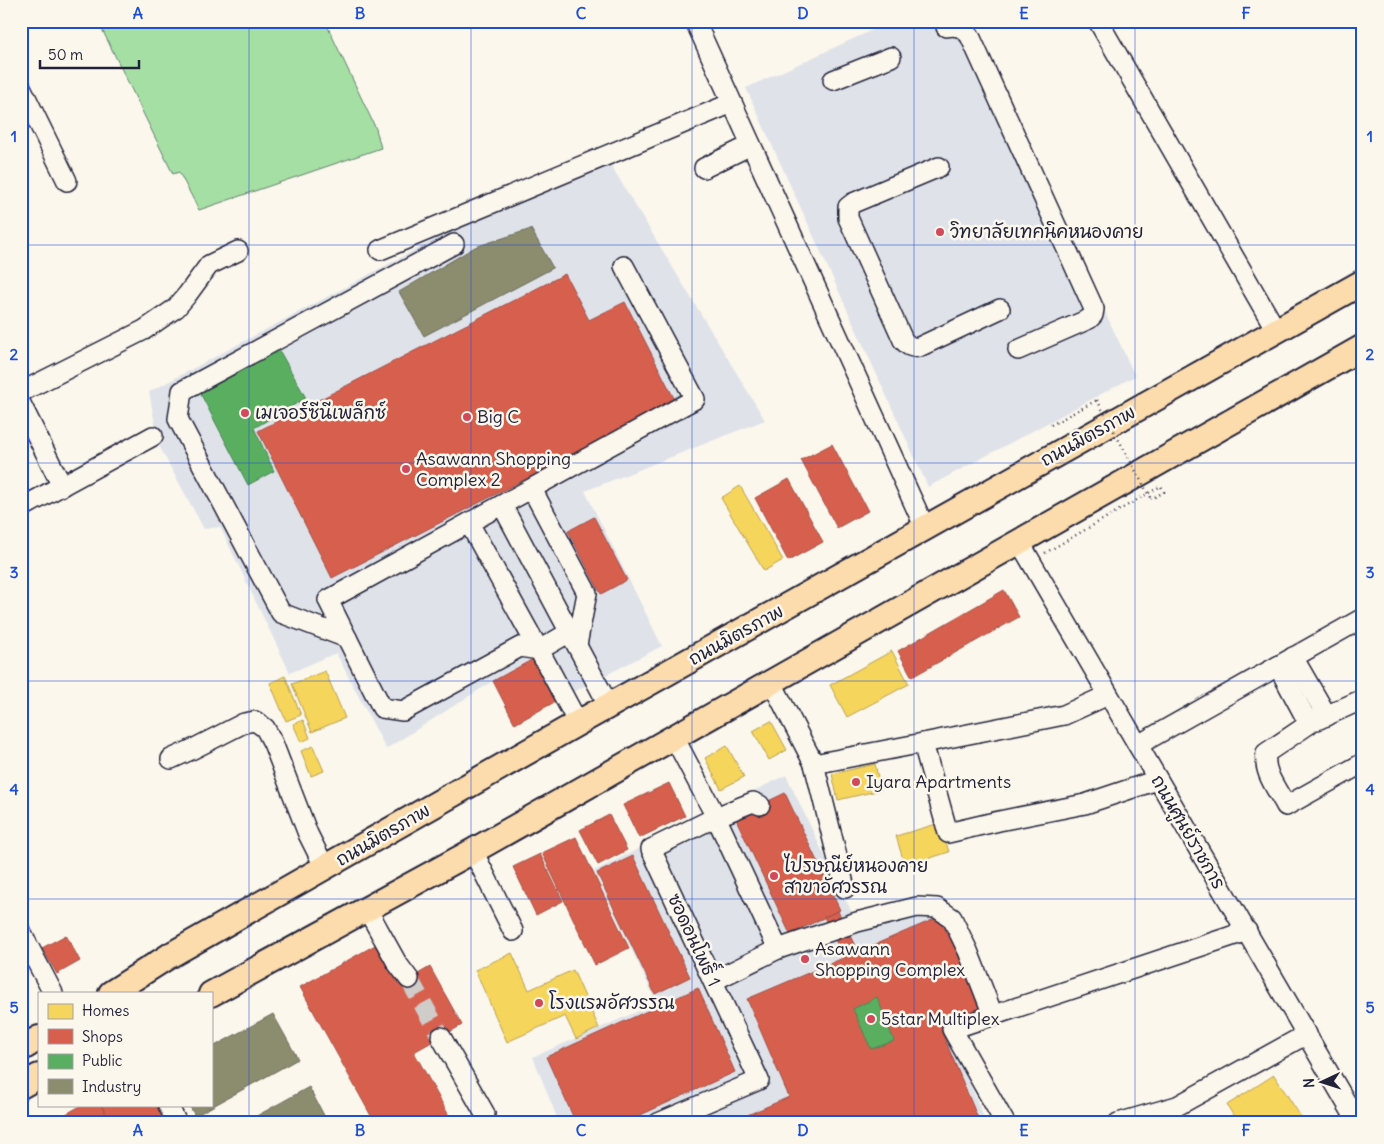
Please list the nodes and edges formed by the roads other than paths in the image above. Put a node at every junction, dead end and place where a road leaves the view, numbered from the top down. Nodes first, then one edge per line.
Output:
1 (695, 21) edge
2 (1098, 21) edge
3 (946, 27) dead end
4 (892, 57) dead end
5 (833, 80) dead end
6 (24, 98) edge
7 (732, 104) junction
8 (751, 145) junction
9 (939, 166) dead end
10 (704, 168) dead end
11 (67, 181) dead end
12 (454, 244) dead end
13 (380, 250) dead end
14 (238, 251) dead end
15 (624, 266) dead end
16 (1363, 282) edge
17 (1000, 309) dead end
18 (1276, 330) junction
19 (1363, 347) edge
20 (1018, 350) dead end
21 (21, 392) edge
22 (21, 404) edge
23 (153, 436) dead end
24 (62, 486) junction
25 (532, 489) junction
26 (502, 505) junction
27 (21, 508) edge
28 (469, 523) junction
29 (925, 528) junction
30 (1019, 541) junction
31 (1363, 618) edge
32 (347, 638) junction
33 (573, 638) junction
34 (539, 650) junction
35 (1286, 662) junction
36 (771, 681) junction
37 (1108, 695) junction
38 (1363, 699) edge
39 (609, 706) junction
40 (1327, 716) junction
41 (578, 723) junction
42 (1309, 724) junction
43 (674, 736) junction
44 (923, 742) junction
45 (1138, 745) junction
46 (171, 759) dead end
47 (1363, 763) edge
48 (814, 764) junction
49 (1157, 780) junction
50 (760, 805) dead end
51 (716, 817) junction
52 (473, 851) junction
53 (325, 868) junction
54 (845, 888) dead end
55 (367, 909) junction
56 (1247, 930) junction
57 (513, 931) dead end
58 (21, 932) edge
59 (778, 949) junction
60 (409, 979) tunnel mouth
61 (713, 981) junction
62 (52, 992) edge
63 (113, 992) edge
64 (212, 993) edge
65 (993, 1015) junction
66 (1306, 1034) junction
67 (441, 1037) tunnel mouth
68 (38, 1039) edge
69 (21, 1049) edge
70 (38, 1077) edge
71 (21, 1086) edge
72 (168, 1106) edge
73 (485, 1114) dead end
74 (1149, 1119) edge
75 (177, 1123) edge
76 (658, 1123) edge
77 (1005, 1123) edge
78 (1118, 1123) edge
79 (1358, 1123) edge

1 - 7 street
2 - 18 street
3 - 20 street
4 - 5 street
6 - 11 street
7 - 8 street
7 - 13 street
8 - 10 street
8 - 29 street
9 - 17 street
12 - 32 street
14 - 21 street
15 - 25 street
16 - 18 main road, ถนนมิตรภาพ
18 - 29 main road, ถนนมิตรภาพ
19 - 30 main road
22 - 24 street
23 - 24 street
24 - 27 street
25 - 26 street
25 - 33 street
26 - 28 street
26 - 33 street
28 - 32 street
28 - 34 street
29 - 39 main road, ถนนมิตรภาพ
30 - 36 main road
30 - 37 street, ถนนศูนย์ราชการ
31 - 35 street
32 - 34 street
33 - 34 street
33 - 39 street
34 - 41 street
35 - 40 street
35 - 42 street
35 - 45 street
36 - 43 main road
36 - 48 street
37 - 44 street
37 - 45 street, ถนนศูนย์ราชการ
38 - 40 street
39 - 41 main road, ถนนมิตรภาพ
40 - 42 street
41 - 53 main road, ถนนมิตรภาพ
42 - 47 street
43 - 51 street
43 - 52 main road
44 - 48 street
44 - 49 street
45 - 49 street, ถนนศูนย์ราชการ
46 - 53 street
48 - 54 street
49 - 56 street, ถนนศูนย์ราชการ
50 - 51 street
51 - 59 street
51 - 61 street, ซอดอนโพธิ์ 1
52 - 55 main road
52 - 57 street
53 - 63 main road, ถนนมิตรภาพ
55 - 60 street
55 - 64 main road
56 - 65 street
56 - 66 street, ถนนศูนย์ราชการ
58 - 62 street
59 - 61 street
59 - 65 street
61 - 76 street, ซอดอนโพธิ์ 1
65 - 77 street
66 - 74 street
66 - 79 street, ถนนศูนย์ราชการ
67 - 73 street
68 - 69 main road
70 - 71 main road
72 - 75 street
74 - 78 street

